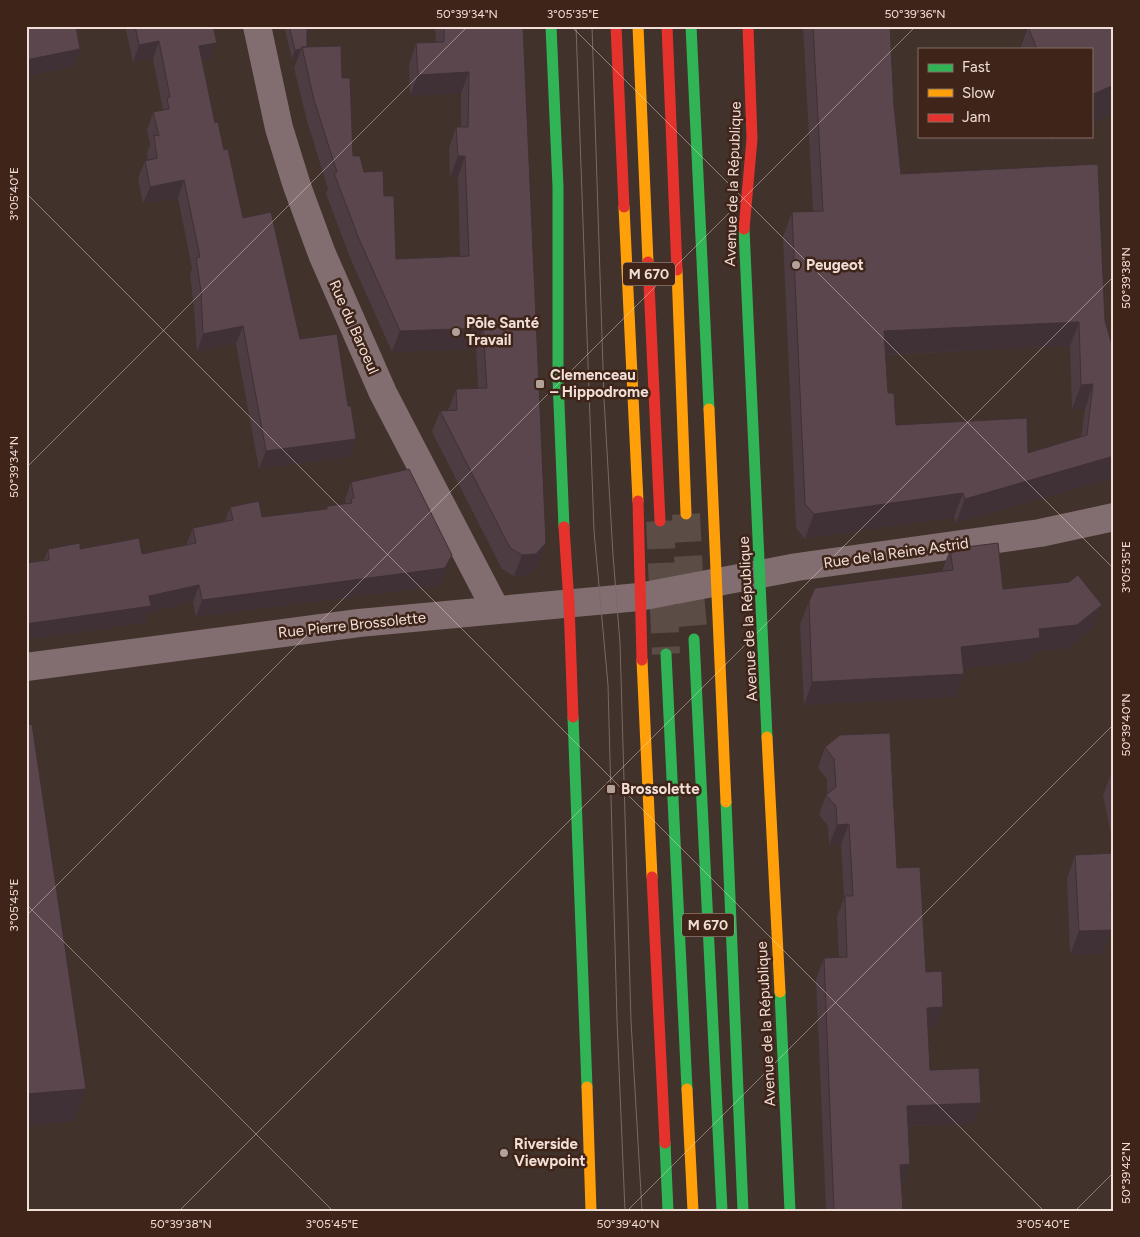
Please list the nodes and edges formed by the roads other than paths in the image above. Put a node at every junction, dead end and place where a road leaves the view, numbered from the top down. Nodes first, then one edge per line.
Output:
1 (257, 26) edge
2 (551, 26) edge
3 (616, 26) edge
4 (638, 26) edge
5 (668, 26) edge
6 (691, 26) edge
7 (748, 26) edge
8 (686, 514) tunnel mouth
9 (1114, 517) edge
10 (660, 521) tunnel mouth
11 (761, 573) junction
12 (716, 582) junction
13 (678, 590) joint
14 (639, 597) junction
15 (569, 603) junction
16 (496, 610) junction
17 (694, 639) tunnel mouth
18 (666, 654) tunnel mouth
19 (26, 667) edge
20 (592, 1211) edge
21 (668, 1211) edge
22 (692, 1211) edge
23 (722, 1211) edge
24 (743, 1211) edge
25 (790, 1211) edge

1 - 16 street, Rue du Baroeul
2 - 15 main road
3 - 14 main road
4 - 10 main road, M 670
5 - 8 main road, M 670
6 - 12 main road
7 - 11 main road, Avenue de la République
9 - 11 street, Rue de la Reine Astrid
11 - 12 street, Rue de la Reine Astrid
11 - 25 main road, Avenue de la République
12 - 13 street, Rue de la Reine Astrid
12 - 24 main road
13 - 14 street, Rue Pierre Brossolette
14 - 15 street, Rue Pierre Brossolette
14 - 21 main road
15 - 16 street, Rue Pierre Brossolette
15 - 20 main road
16 - 19 street, Rue Pierre Brossolette
17 - 23 main road, M 670
18 - 22 main road, M 670

